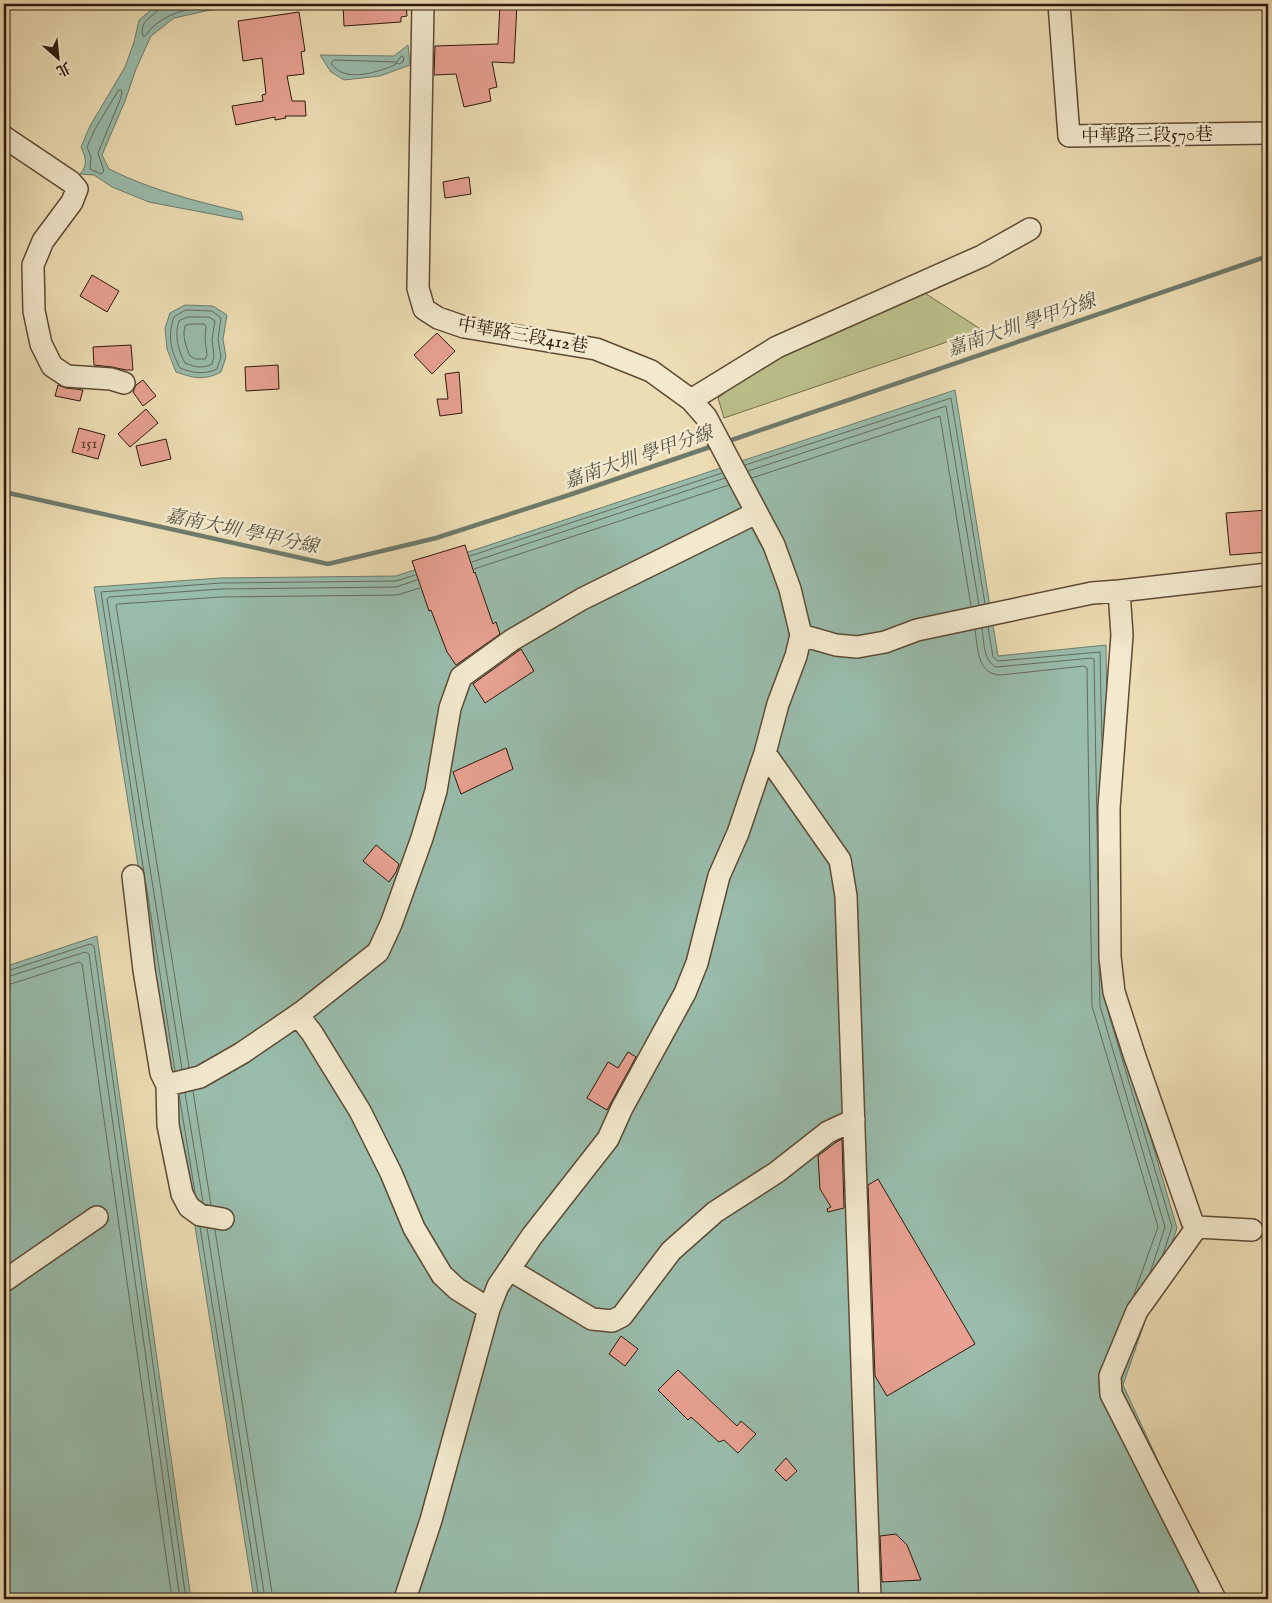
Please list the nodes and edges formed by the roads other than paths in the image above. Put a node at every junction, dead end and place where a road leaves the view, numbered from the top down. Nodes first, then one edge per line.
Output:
1 (424, 4) edge
2 (1059, 4) edge
3 (1268, 133) edge
4 (4, 137) edge
5 (1030, 229) dead end
6 (124, 384) dead end
7 (691, 400) junction
8 (756, 513) junction
9 (1268, 574) edge
10 (1119, 591) junction
11 (801, 635) junction
12 (765, 753) junction
13 (133, 876) dead end
14 (298, 1015) junction
15 (167, 1085) junction
16 (854, 1120) junction
17 (97, 1217) dead end
18 (223, 1219) dead end
19 (1197, 1227) junction
20 (1252, 1230) dead end
21 (510, 1270) junction
22 (4, 1281) edge
23 (489, 1308) junction
24 (405, 1599) edge
25 (870, 1599) edge
26 (1215, 1599) edge

1 - 7 lane, 中華路三段412巷
2 - 3 lane, 中華路三段570巷
4 - 6 lane
5 - 7 lane
7 - 8 lane, 中華路三段412巷
8 - 11 lane, 中華路三段412巷
8 - 14 lane
9 - 10 lane
10 - 11 lane
10 - 19 lane
11 - 12 lane
12 - 16 lane
12 - 21 lane
13 - 15 lane
14 - 15 lane
14 - 23 lane
15 - 18 lane
16 - 21 lane
16 - 25 lane
17 - 22 lane
19 - 20 lane
19 - 26 lane
21 - 23 lane
23 - 24 lane

